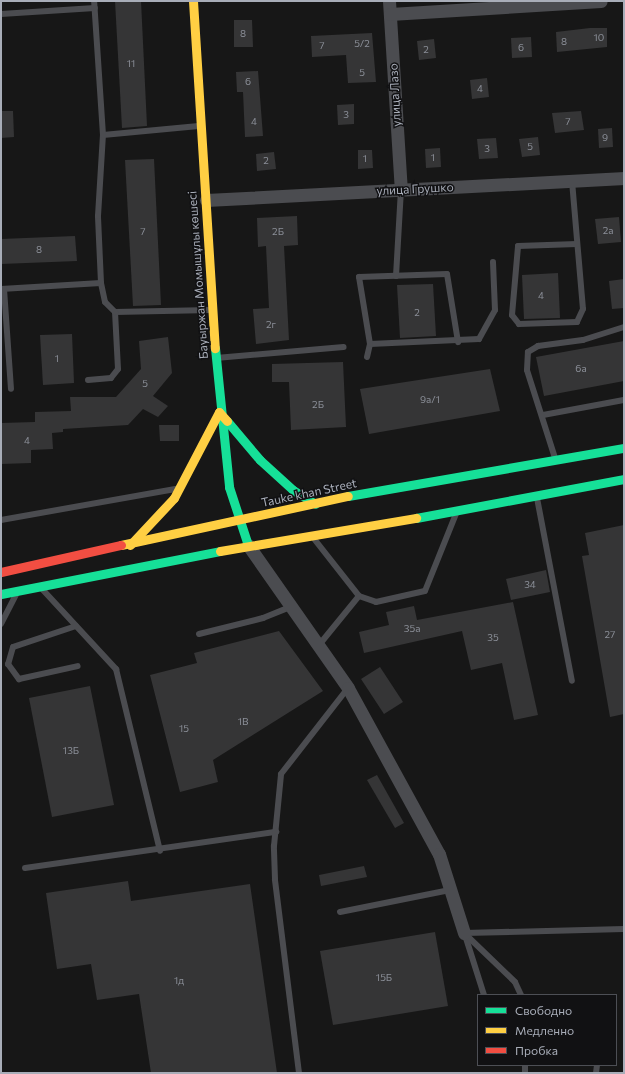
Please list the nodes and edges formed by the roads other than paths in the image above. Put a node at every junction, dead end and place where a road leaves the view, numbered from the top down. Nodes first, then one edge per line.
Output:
1 (94, 1) edge
2 (193, 1) edge
3 (389, 1) edge
4 (601, 1) edge
5 (534, 3) edge
6 (95, 8) junction
7 (1, 14) edge
8 (390, 14) junction
9 (201, 126) junction
10 (103, 135) junction
11 (624, 178) edge
12 (572, 181) junction
13 (401, 190) junction
14 (206, 200) junction
15 (577, 244) junction
16 (493, 262) dead end
17 (396, 276) junction
18 (101, 283) junction
19 (2, 289) edge
20 (212, 310) junction
21 (115, 312) junction
22 (624, 328) edge
23 (458, 342) junction
24 (370, 344) junction
25 (344, 347) dead end
26 (367, 357) dead end
27 (216, 358) junction
28 (88, 380) dead end
29 (11, 389) dead end
30 (624, 400) edge
31 (219, 412) junction
32 (543, 415) junction
33 (624, 448) edge
34 (555, 460) junction
35 (624, 479) edge
36 (180, 488) junction
37 (536, 494) junction
38 (315, 504) junction
39 (458, 508) junction
40 (1, 520) edge
41 (238, 520) junction
42 (313, 537) junction
43 (130, 545) junction
44 (248, 545) junction
45 (1, 572) edge
46 (39, 586) junction
47 (19, 590) junction
48 (1, 594) edge
49 (359, 596) junction
50 (292, 606) junction
51 (1, 624) edge
52 (76, 626) junction
53 (199, 634) dead end
54 (319, 645) junction
55 (78, 666) dead end
56 (572, 682) dead end
57 (348, 688) junction
58 (276, 832) junction
59 (160, 851) junction
60 (25, 868) dead end
61 (450, 890) junction
62 (340, 912) dead end
63 (624, 930) edge
64 (464, 933) junction
65 (484, 994) edge
66 (521, 994) edge
67 (299, 1073) edge

1 - 6 lane
2 - 9 main road, Бауыржан Момышұлы көшесі
3 - 8 street, улица Лазо
4 - 5 street
5 - 8 street
6 - 7 lane
6 - 10 lane
8 - 13 street, улица Лазо
9 - 10 lane
9 - 14 main road, Бауыржан Момышұлы көшесі
10 - 18 lane
11 - 12 street, улица Грушко
12 - 13 street, улица Грушко
12 - 15 lane
13 - 14 street, улица Грушко
13 - 17 lane
14 - 20 main road, Бауыржан Момышұлы көшесі
15 - 15 lane
16 - 23 lane
17 - 23 lane
17 - 24 lane
18 - 19 lane
18 - 21 lane
19 - 29 lane
20 - 21 lane
20 - 27 main road, Бауыржан Момышұлы көшесі
21 - 28 lane
22 - 32 lane
23 - 24 lane
24 - 26 lane
25 - 27 lane
27 - 31 main road, Бауыржан Момышұлы көшесі
30 - 32 lane
31 - 36 main road
31 - 38 main road
31 - 41 main road, Бауыржан Момышұлы көшесі
32 - 34 lane
33 - 34 main road, Tauke khan Street
34 - 38 main road, Tauke khan Street
35 - 37 main road
36 - 40 lane
36 - 43 main road
37 - 39 main road
37 - 56 lane
38 - 41 main road, Tauke khan Street
39 - 42 main road
39 - 49 lane
41 - 43 main road, Tauke khan Street
41 - 44 main road, Бауыржан Момышұлы көшесі
42 - 44 main road
42 - 49 lane
43 - 45 main road, Tauke khan Street
44 - 46 main road
44 - 50 street
46 - 47 main road
46 - 52 lane
47 - 48 main road
47 - 51 lane
49 - 54 lane
50 - 53 lane
50 - 54 street
52 - 55 lane
52 - 59 lane
54 - 57 street
57 - 58 lane
57 - 61 street
58 - 59 lane
58 - 67 lane
59 - 60 lane
61 - 62 lane
61 - 64 street
63 - 64 lane
64 - 65 lane
64 - 66 lane

